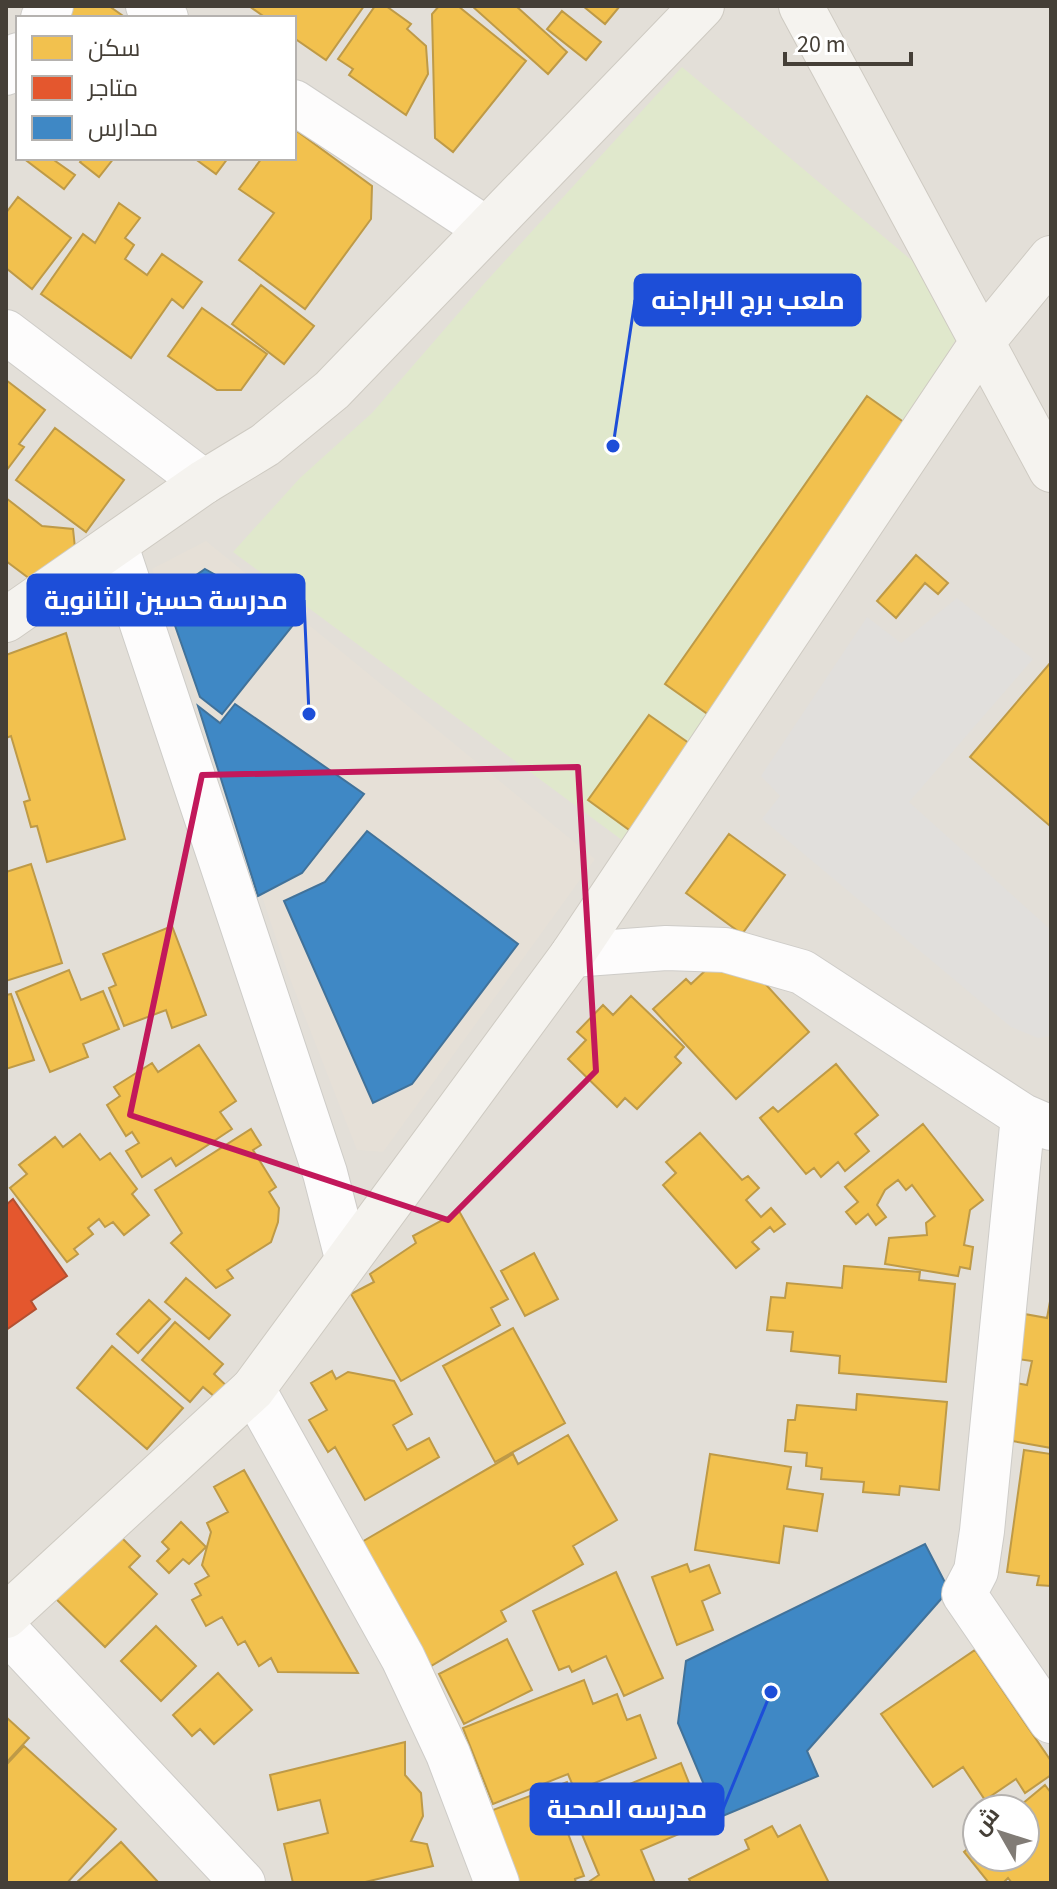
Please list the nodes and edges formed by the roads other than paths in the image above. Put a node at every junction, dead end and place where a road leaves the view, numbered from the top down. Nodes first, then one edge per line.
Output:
1 (702, 6) edge
2 (801, 6) edge
3 (296, 103) edge
4 (485, 228) junction
5 (1051, 258) edge
6 (6, 332) edge
7 (983, 341) junction
8 (1051, 470) edge
9 (204, 482) junction
10 (116, 546) junction
11 (6, 620) edge
12 (572, 955) junction
13 (1037, 1122) edge
14 (347, 1258) junction
15 (253, 1389) junction
16 (6, 1616) edge
17 (6, 1630) edge
18 (1051, 1721) edge
19 (243, 1883) edge
20 (497, 1883) edge

1 - 4 street
2 - 7 street
3 - 4 street
4 - 9 street
5 - 7 street
6 - 9 street
7 - 8 street
7 - 12 street
9 - 10 street
10 - 11 street
10 - 14 street
12 - 13 street
12 - 14 street
13 - 18 street
14 - 15 street
15 - 16 street
15 - 20 street
17 - 19 street

